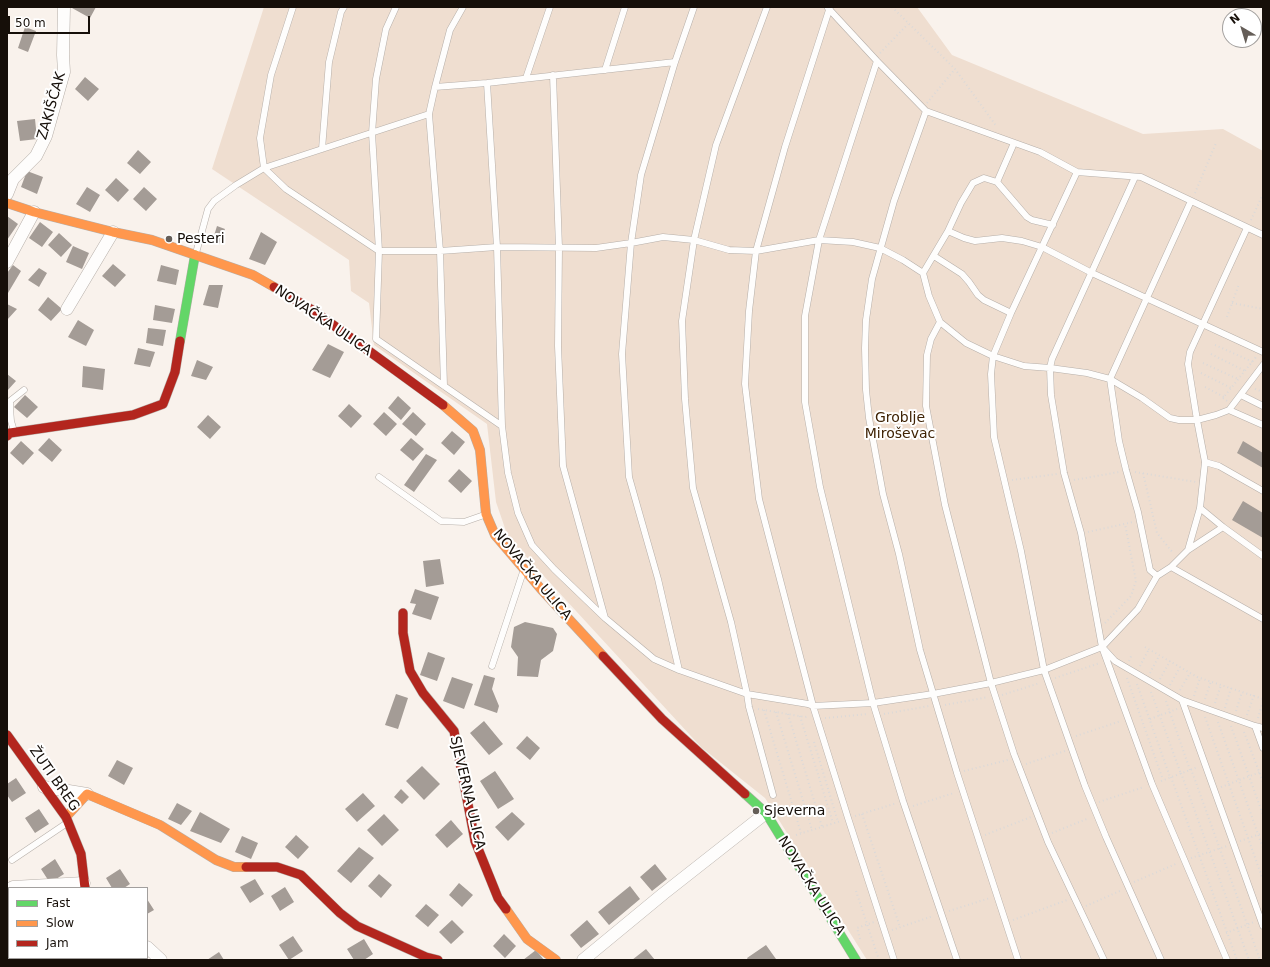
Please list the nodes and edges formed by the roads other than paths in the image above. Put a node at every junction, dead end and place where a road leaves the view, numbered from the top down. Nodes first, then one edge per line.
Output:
1 (64, 7) edge
2 (293, 7) edge
3 (344, 7) edge
4 (396, 7) edge
5 (464, 7) edge
6 (550, 7) edge
7 (625, 7) edge
8 (694, 7) edge
9 (767, 7) edge
10 (829, 8) edge
11 (876, 60) junction
12 (675, 62) junction
13 (605, 70) junction
14 (553, 75) junction
15 (526, 78) junction
16 (487, 83) junction
17 (435, 87) junction
18 (925, 109) junction
19 (429, 114) junction
20 (372, 133) junction
21 (1014, 144) junction
22 (322, 149) junction
23 (264, 168) junction
24 (1077, 172) junction
25 (1135, 177) junction
26 (997, 182) junction
27 (7, 194) edge
28 (1191, 201) junction
29 (7, 203) edge
30 (34, 212) junction
31 (1052, 225) junction
32 (1247, 228) junction
33 (948, 231) junction
34 (113, 232) junction
35 (1263, 235) edge
36 (694, 240) junction
37 (820, 240) junction
38 (631, 243) junction
39 (497, 247) junction
40 (559, 248) junction
41 (880, 248) junction
42 (1042, 248) junction
43 (379, 251) junction
44 (440, 251) junction
45 (756, 251) junction
46 (195, 255) junction
47 (934, 256) junction
48 (7, 262) edge
49 (1092, 272) junction
50 (923, 273) junction
51 (1147, 298) junction
52 (67, 309) dead end
53 (1011, 313) junction
54 (940, 322) junction
55 (1202, 324) junction
56 (1261, 351) edge
57 (993, 356) junction
58 (1263, 366) edge
59 (1050, 368) junction
60 (1110, 379) junction
61 (444, 386) junction
62 (24, 390) dead end
63 (1241, 395) junction
64 (1263, 406) edge
65 (1231, 408) junction
66 (1197, 420) junction
67 (502, 426) junction
68 (1263, 426) edge
69 (11, 434) edge
70 (1205, 462) junction
71 (379, 477) dead end
72 (1263, 491) edge
73 (1200, 508) junction
74 (486, 514) junction
75 (1223, 528) junction
76 (1188, 550) junction
77 (1263, 556) edge
78 (1171, 567) junction
79 (524, 568) junction
80 (1157, 576) junction
81 (402, 613) dead end
82 (605, 618) junction
83 (1263, 619) edge
84 (1102, 647) junction
85 (492, 666) dead end
86 (679, 670) junction
87 (1044, 670) junction
88 (991, 683) junction
89 (747, 694) junction
90 (932, 694) junction
91 (1179, 698) junction
92 (873, 704) junction
93 (810, 705) junction
94 (1255, 726) junction
95 (1263, 728) edge
96 (7, 735) edge
97 (1263, 748) edge
98 (44, 787) junction
99 (86, 794) junction
100 (773, 795) dead end
101 (766, 812) junction
102 (67, 820) junction
103 (12, 860) dead end
104 (84, 885) edge
105 (54, 887) edge
106 (1262, 923) edge
107 (148, 948) edge
108 (161, 960) edge
109 (438, 960) edge
110 (556, 960) edge
111 (582, 960) edge
112 (856, 960) edge
113 (894, 960) edge
114 (957, 960) edge
115 (1018, 960) edge
116 (1104, 960) edge
117 (1161, 960) edge
118 (1228, 960) edge

1 - 27 street, ZAKIŠČAK
2 - 23 lane
3 - 22 lane
4 - 20 lane
5 - 17 lane
6 - 15 lane
7 - 13 lane
8 - 12 lane
9 - 36 lane
10 - 11 lane
10 - 45 lane
11 - 18 lane
11 - 37 lane
12 - 13 lane
12 - 38 lane
13 - 14 lane
14 - 15 lane
14 - 40 lane
15 - 16 lane
16 - 17 lane
16 - 39 lane
17 - 19 lane
18 - 21 lane
18 - 41 lane
19 - 20 lane
19 - 44 lane
20 - 22 lane
20 - 43 lane
21 - 24 lane
21 - 26 lane
22 - 23 lane
23 - 43 lane
23 - 46 lane
24 - 25 lane
24 - 31 lane
25 - 28 lane
25 - 49 lane
26 - 31 lane
26 - 33 lane
28 - 32 lane
28 - 51 lane
29 - 30 street, NOVAČKA ULICA
30 - 34 street, NOVAČKA ULICA
30 - 48 street
31 - 42 lane
32 - 35 lane
32 - 55 lane
33 - 42 lane
33 - 47 lane
34 - 46 street, NOVAČKA ULICA
34 - 52 street
36 - 38 lane
36 - 45 lane
36 - 89 lane
37 - 41 lane
37 - 45 lane
37 - 92 lane
38 - 40 lane
38 - 86 lane
39 - 40 lane
39 - 44 lane
39 - 67 lane
40 - 82 lane
41 - 50 lane
41 - 90 lane
42 - 49 lane
42 - 53 lane
43 - 44 lane
43 - 61 lane
44 - 61 lane
45 - 93 lane
46 - 69 street
46 - 74 street, NOVAČKA ULICA
47 - 50 lane
47 - 53 lane
49 - 51 lane
49 - 59 lane
50 - 54 lane
51 - 55 lane
51 - 60 lane
53 - 57 lane
54 - 57 lane
54 - 88 lane
55 - 56 lane
55 - 66 lane
57 - 59 lane
57 - 87 lane
58 - 63 lane
59 - 60 lane
59 - 84 lane
60 - 66 lane
60 - 80 lane
61 - 67 lane
62 - 69 lane
63 - 64 lane
63 - 65 lane
65 - 66 lane
65 - 68 lane
66 - 70 lane
67 - 82 lane
70 - 72 lane
70 - 73 lane
71 - 74 lane
73 - 75 lane
73 - 76 lane
74 - 79 street, NOVAČKA ULICA
75 - 76 lane
75 - 77 lane
76 - 78 lane
78 - 80 lane
78 - 83 lane
79 - 85 lane
79 - 101 street, NOVAČKA ULICA
80 - 84 lane
81 - 110 street, SJEVERNA ULICA
82 - 86 lane
84 - 87 lane
84 - 91 lane
84 - 118 lane
86 - 89 lane
87 - 88 lane
87 - 117 lane
88 - 90 lane
88 - 116 lane
89 - 93 lane
89 - 100 lane
90 - 92 lane
90 - 115 lane
91 - 94 lane
91 - 106 lane
92 - 93 lane
92 - 114 lane
93 - 113 lane
94 - 95 lane
94 - 97 lane
96 - 98 street, ŽUTI BREG
98 - 99 street
98 - 102 street, ŽUTI BREG
99 - 102 street
99 - 109 street
101 - 111 street
101 - 112 street, NOVAČKA ULICA
102 - 103 lane
102 - 104 street, ŽUTI BREG
104 - 105 street
107 - 108 street

